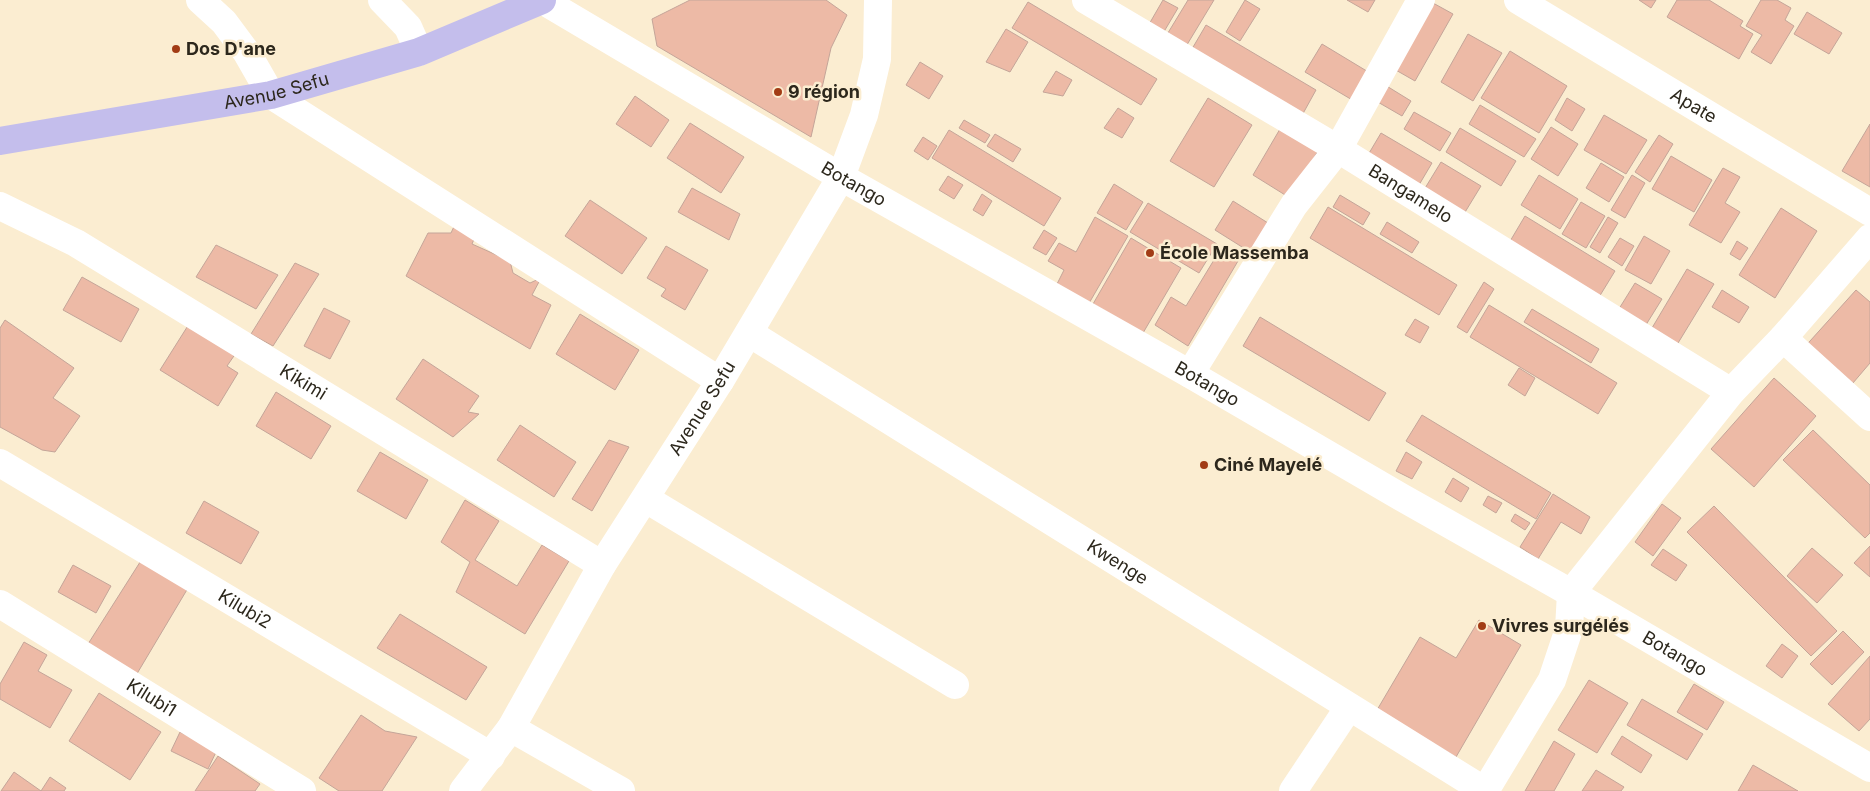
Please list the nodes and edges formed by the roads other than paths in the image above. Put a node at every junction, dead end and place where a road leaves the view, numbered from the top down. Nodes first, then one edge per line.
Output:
1 (200, 0) edge
2 (382, 0) edge
3 (542, 0) edge
4 (858, 0) edge
5 (1086, 0) edge
6 (1421, 0) edge
7 (1518, 0) edge
8 (878, 8) edge
9 (419, 52) junction
10 (271, 96) junction
11 (0, 141) edge
12 (1338, 149) junction
13 (841, 177) junction
14 (0, 206) edge
15 (1870, 212) edge
16 (1870, 238) edge
17 (749, 333) junction
18 (1783, 338) junction
19 (1190, 374) junction
20 (720, 382) junction
21 (1731, 392) junction
22 (1870, 417) edge
23 (0, 463) edge
24 (646, 499) junction
25 (602, 565) junction
26 (1572, 593) junction
27 (0, 604) edge
28 (955, 685) dead end
29 (1349, 707) junction
30 (511, 728) junction
31 (490, 756) junction
32 (1870, 768) edge
33 (302, 791) edge
34 (463, 791) edge
35 (621, 791) edge
36 (1293, 791) edge
37 (1485, 791) edge

1 - 10 street
2 - 9 street
3 - 9 main road, Avenue Sefu
3 - 13 street, Botango
4 - 8 street
5 - 12 street, Bangamelo
6 - 12 street
7 - 15 street, Apate
8 - 13 street, Avenue Sefu
9 - 10 main road, Avenue Sefu
10 - 11 main road, Avenue Sefu
10 - 20 street
12 - 19 street
12 - 21 street, Bangamelo
13 - 17 street, Avenue Sefu
13 - 19 street, Botango
14 - 25 street, Kikimi
16 - 18 street
17 - 20 street, Avenue Sefu
17 - 29 street, Kwenge
18 - 21 street
18 - 22 street
19 - 26 street, Botango
20 - 24 street, Avenue Sefu
21 - 26 street
23 - 31 street, Kilubi2
24 - 25 street, Avenue Sefu
24 - 28 street
25 - 30 street, Avenue Sefu
26 - 32 street, Botango
26 - 37 street
27 - 33 street, Kilubi1
29 - 36 street
29 - 37 street, Kwenge
30 - 31 street, Avenue Sefu
30 - 35 street
31 - 34 street, Avenue Sefu

